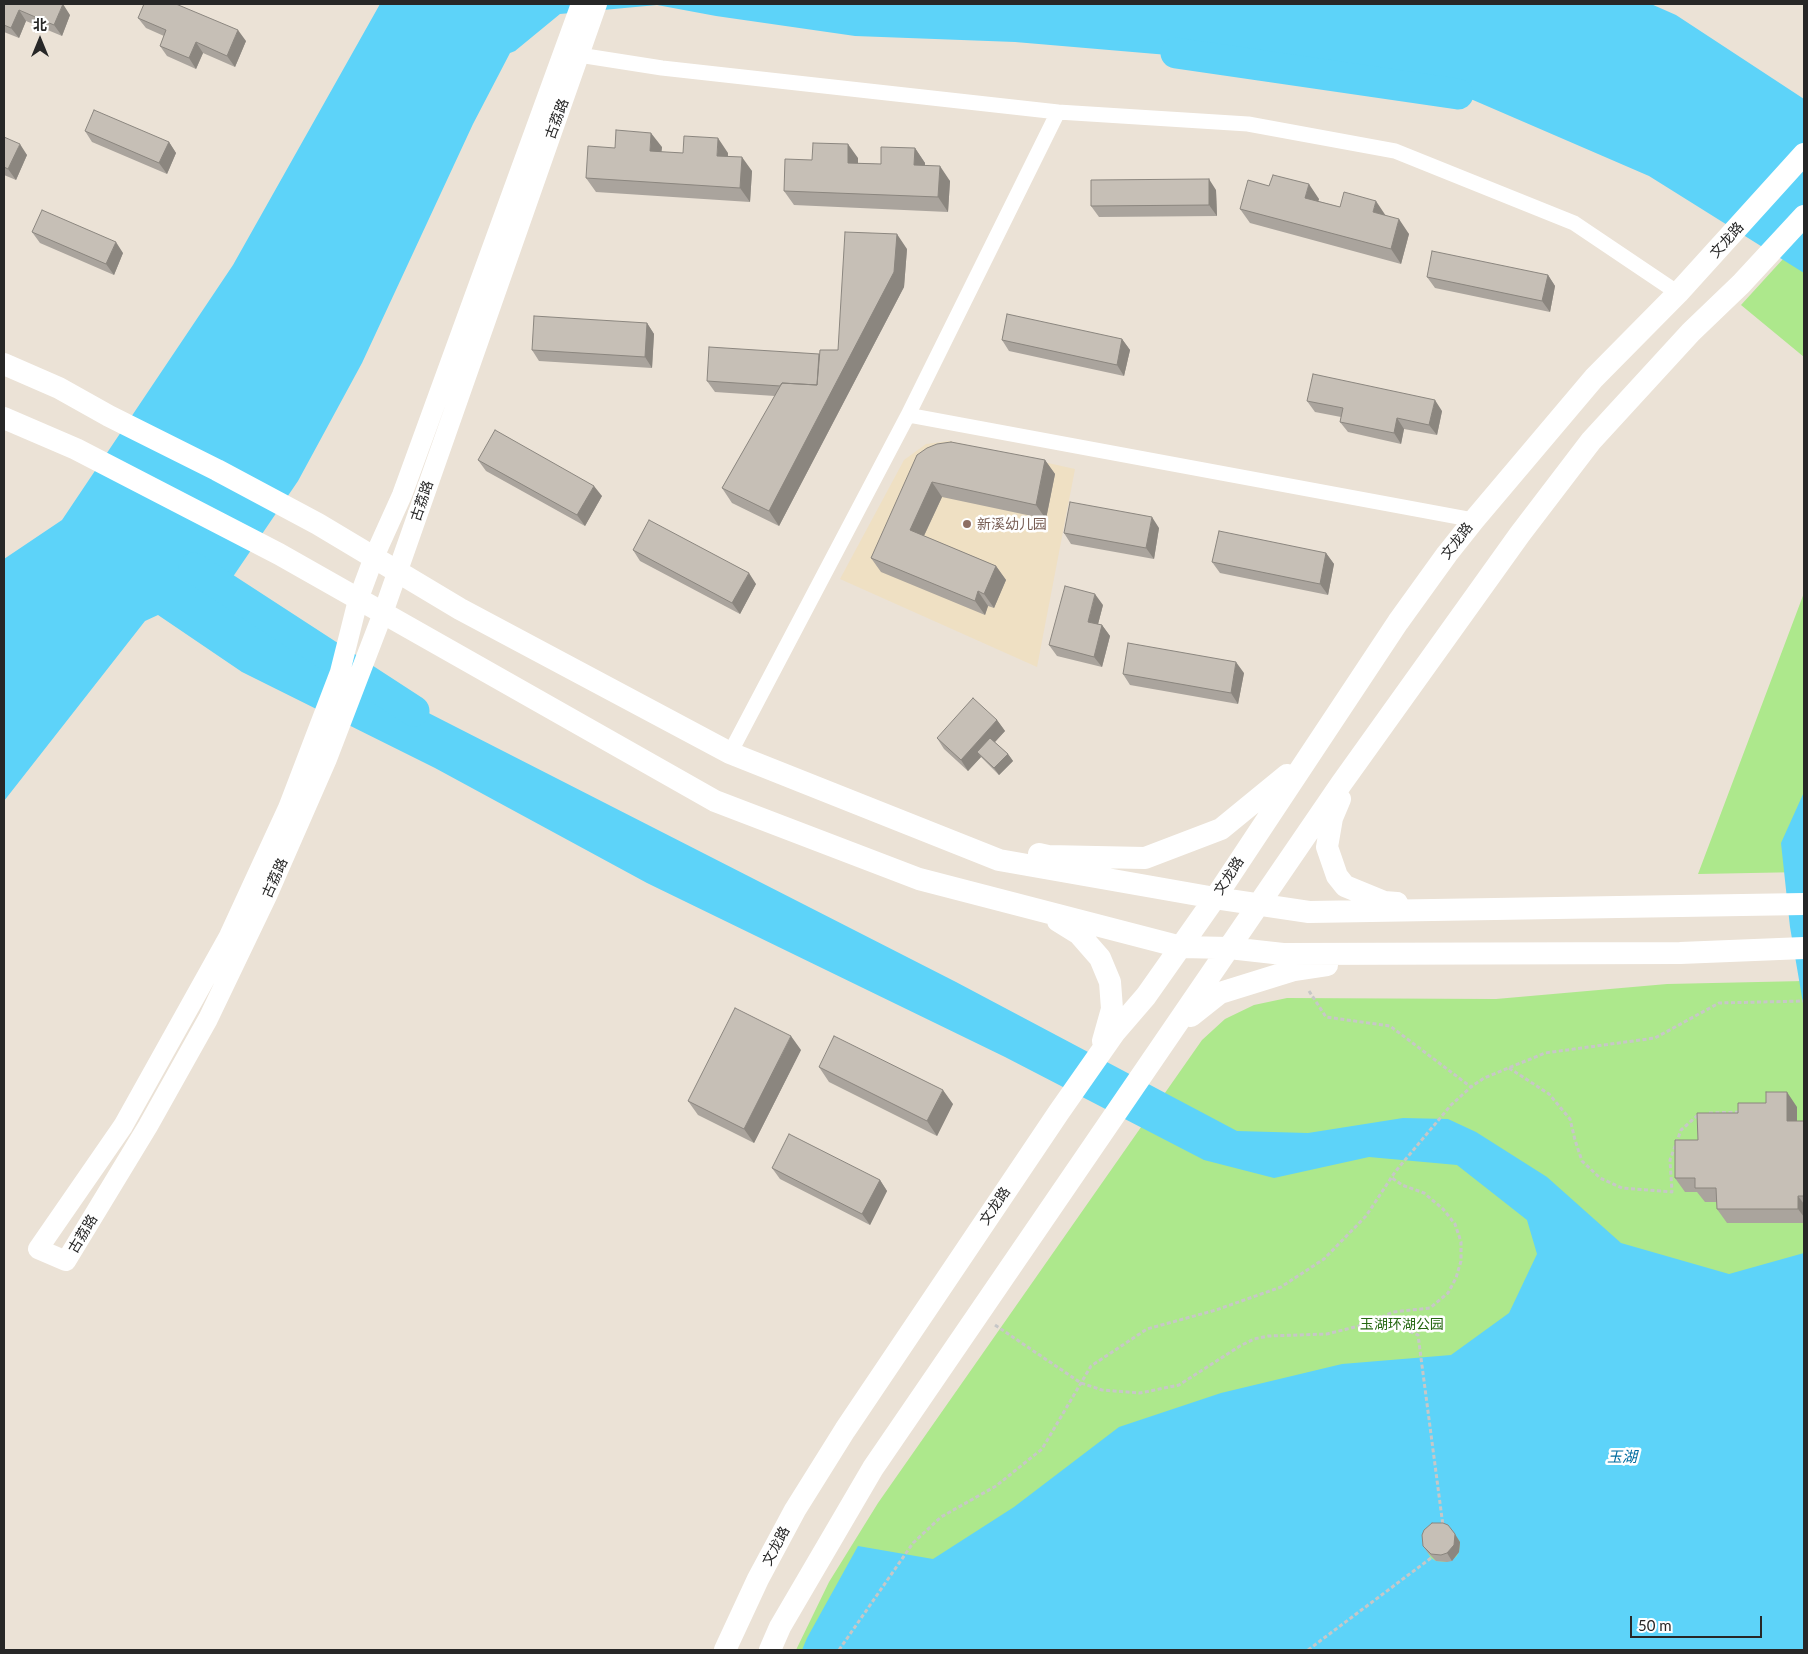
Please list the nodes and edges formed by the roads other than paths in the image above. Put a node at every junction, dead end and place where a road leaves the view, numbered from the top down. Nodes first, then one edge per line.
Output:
1 (581, 4) edge
2 (597, 4) edge
3 (578, 43) junction
4 (1058, 112) junction
5 (1804, 154) edge
6 (1804, 216) edge
7 (1678, 293) junction
8 (4, 364) edge
9 (908, 414) junction
10 (4, 418) edge
11 (1474, 520) junction
12 (374, 557) junction
13 (397, 571) junction
14 (358, 600) junction
15 (383, 613) junction
16 (730, 753) junction
17 (1306, 761) junction
18 (1351, 771) junction
19 (939, 836) junction
20 (1214, 898) junction
21 (1259, 904) junction
22 (1804, 904) edge
23 (1525, 909) junction
24 (1042, 911) junction
25 (1181, 947) junction
26 (1229, 948) junction
27 (1804, 948) edge
28 (1416, 954) junction
29 (1172, 1031) junction
30 (1099, 1055) junction
31 (725, 1650) edge
32 (770, 1650) edge

1 - 3 street, 古荔路
2 - 3 street, 古荔路
3 - 4 street
3 - 12 street, 古荔路
3 - 13 street, 古荔路
4 - 7 street
4 - 9 street
5 - 7 main road, 文龙路
6 - 18 main road
7 - 11 main road, 文龙路
8 - 12 main road
9 - 11 street
9 - 16 street
10 - 14 main road
11 - 17 main road, 文龙路
12 - 13 main road
12 - 14 street, 古荔路
13 - 15 street, 古荔路
13 - 16 main road
14 - 15 main road
14 - 15 street, 古荔路
15 - 24 main road
16 - 19 main road
17 - 19 main road
17 - 20 main road, 文龙路
18 - 21 main road
18 - 23 main road
19 - 20 main road
20 - 21 main road
20 - 25 main road, 文龙路
21 - 23 main road
21 - 26 main road
22 - 23 main road
24 - 25 main road
24 - 30 main road
25 - 26 main road
25 - 30 main road, 文龙路
26 - 28 main road
26 - 29 main road
27 - 28 main road
28 - 29 main road
29 - 32 main road
30 - 31 main road, 文龙路

